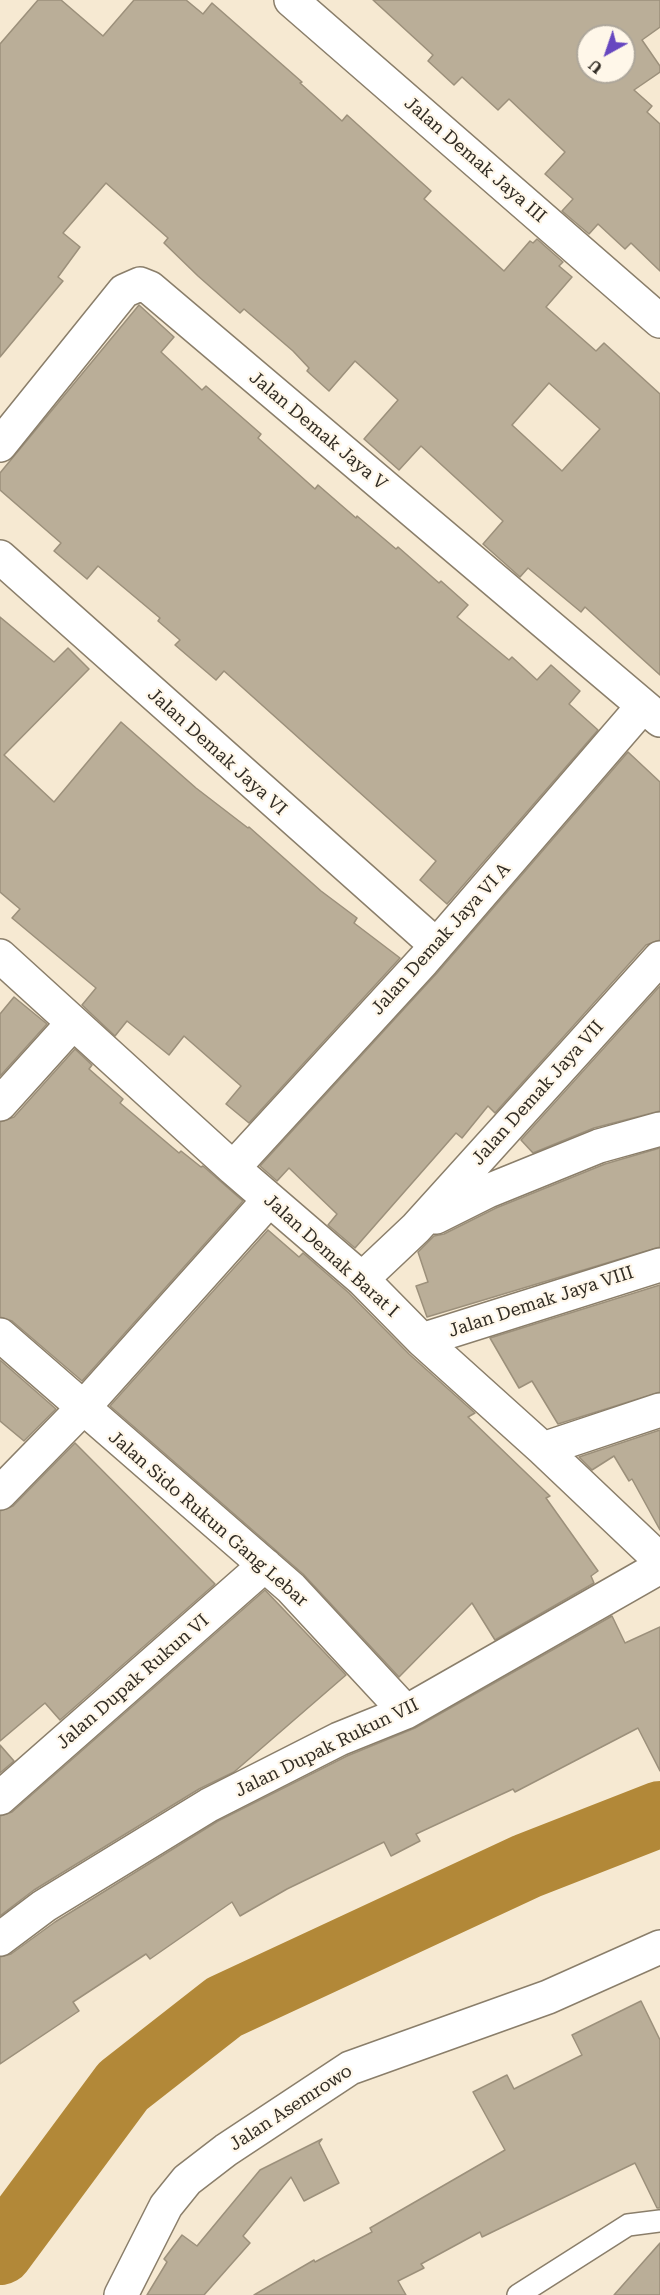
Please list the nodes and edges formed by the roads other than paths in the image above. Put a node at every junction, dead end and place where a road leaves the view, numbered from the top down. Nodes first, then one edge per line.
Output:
1 (291, 0) edge
2 (660, 321) edge
3 (0, 446) edge
4 (0, 557) edge
5 (652, 713) edge
6 (436, 945) junction
7 (0, 956) edge
8 (660, 958) edge
9 (73, 1023) junction
10 (0, 1104) edge
11 (660, 1129) edge
12 (232, 1168) junction
13 (269, 1200) junction
14 (416, 1228) junction
15 (660, 1265) edge
16 (362, 1279) junction
17 (0, 1335) edge
18 (422, 1340) junction
19 (82, 1408) junction
20 (660, 1410) edge
21 (543, 1449) junction
22 (0, 1493) edge
23 (660, 1560) edge
24 (265, 1565) junction
25 (660, 1567) edge
26 (406, 1712) junction
27 (0, 1798) edge
28 (0, 1940) edge
29 (660, 1947) edge
30 (660, 2221) edge
31 (121, 2295) edge
32 (518, 2295) edge

1 - 2 street, Jalan Demak Jaya III
3 - 5 street, Jalan Demak Jaya V
4 - 6 street, Jalan Demak Jaya VI
5 - 6 street, Jalan Demak Jaya VI A
6 - 12 street, Jalan Demak Jaya VI A
7 - 9 street, Jalan Demak Barat I
8 - 14 street, Jalan Demak Jaya VII
9 - 10 street
9 - 12 street, Jalan Demak Barat I
11 - 14 street, Jalan Demak Jaya VII
12 - 13 street, Jalan Demak Barat I
13 - 16 street, Jalan Demak Barat I
13 - 19 street
14 - 16 street, Jalan Demak Jaya VII
15 - 18 street, Jalan Demak Jaya VIII
16 - 18 street, Jalan Demak Barat I
17 - 19 street, Jalan Sido Rukun Gang Lebar
18 - 21 street, Jalan Demak Barat I
19 - 22 street
19 - 24 street, Jalan Sido Rukun Gang Lebar
20 - 21 street
21 - 23 street, Jalan Demak Barat I
24 - 26 street, Jalan Sido Rukun Gang Lebar
24 - 27 street, Jalan Dupak Rukun VI
25 - 26 street, Jalan Dupak Rukun VII
26 - 28 street, Jalan Dupak Rukun VII
29 - 31 street, Jalan Asemrowo
30 - 32 lane

